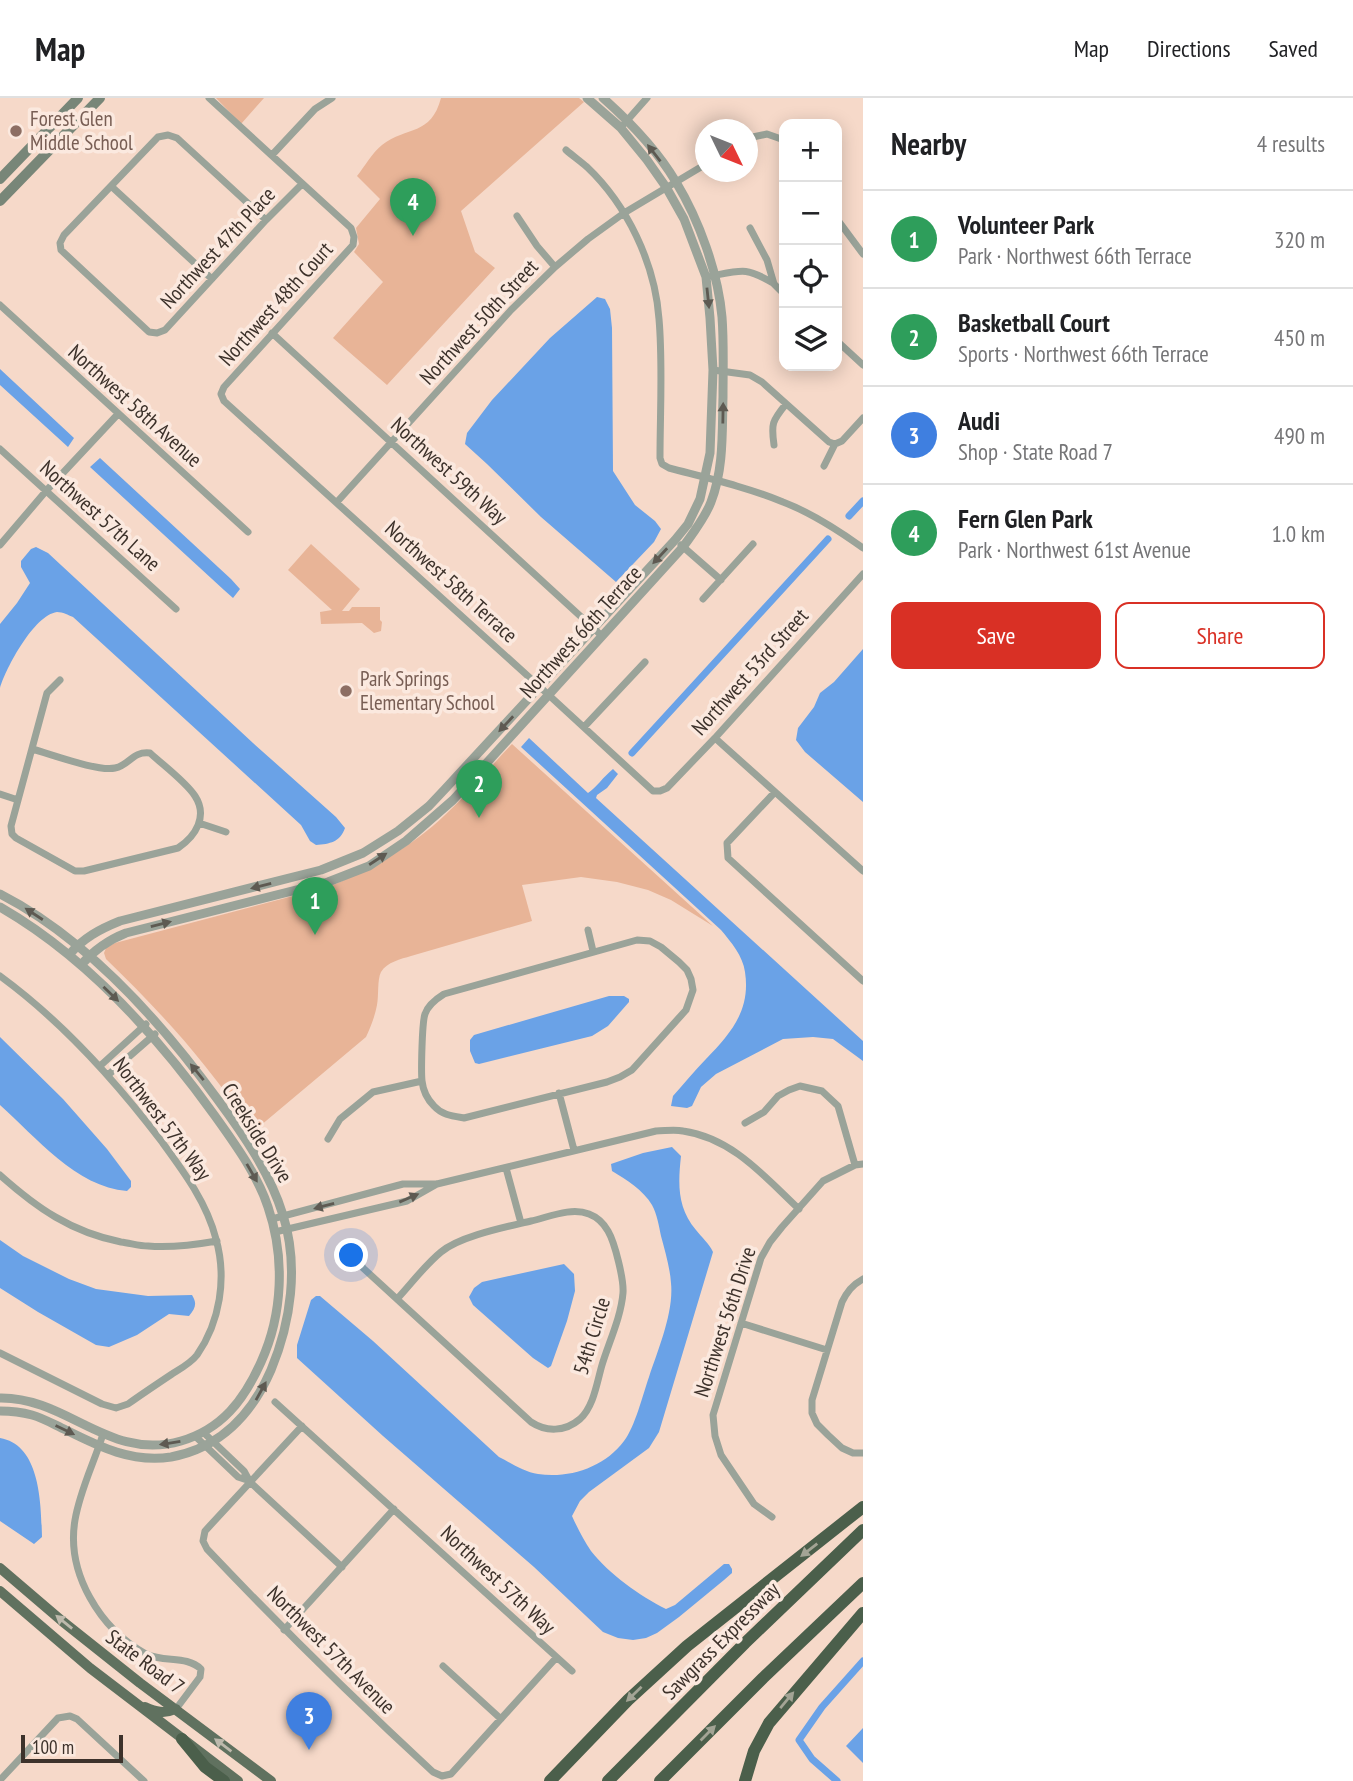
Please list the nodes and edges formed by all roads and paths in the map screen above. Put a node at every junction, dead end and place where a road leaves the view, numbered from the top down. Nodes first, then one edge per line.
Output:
1 (78, 98) edge
2 (100, 98) edge
3 (209, 98) edge
4 (332, 98) edge
5 (587, 98) edge
6 (603, 98) edge
7 (646, 98) edge
8 (624, 124) junction
9 (758, 136) edge
10 (779, 138) edge
11 (566, 150) dead end
12 (272, 155) junction
13 (695, 170) edge
14 (0, 179) edge
15 (676, 181) junction
16 (302, 184) junction
17 (111, 187) junction
18 (666, 187) junction
19 (0, 201) edge
20 (624, 213) junction
21 (517, 216) dead end
22 (266, 220) junction
23 (842, 226) edge
24 (750, 228) dead end
25 (863, 254) edge
26 (555, 267) junction
27 (710, 276) junction
28 (212, 279) junction
29 (774, 284) junction
30 (779, 289) edge
31 (0, 305) edge
32 (272, 333) junction
33 (842, 346) edge
34 (863, 365) edge
35 (713, 370) junction
36 (723, 371) junction
37 (221, 394) joint
38 (786, 404) junction
39 (118, 414) junction
40 (863, 418) edge
41 (391, 442) junction
42 (835, 444) junction
43 (774, 445) dead end
44 (0, 449) edge
45 (824, 466) dead end
46 (706, 478) junction
47 (717, 481) junction
48 (46, 491) junction
49 (337, 502) junction
50 (248, 532) dead end
51 (675, 540) junction
52 (753, 544) dead end
53 (0, 545) edge
54 (683, 547) junction
55 (863, 548) edge
56 (863, 573) edge
57 (721, 580) junction
58 (703, 599) dead end
59 (176, 609) dead end
60 (594, 628) junction
61 (602, 635) junction
62 (645, 662) dead end
63 (60, 680) dead end
64 (540, 687) junction
65 (548, 694) junction
66 (584, 727) junction
67 (715, 738) junction
68 (33, 749) junction
69 (472, 759) junction
70 (482, 768) junction
71 (660, 791) joint
72 (775, 792) junction
73 (0, 794) edge
74 (18, 800) junction
75 (200, 823) junction
76 (226, 832) dead end
77 (863, 871) edge
78 (0, 894) edge
79 (0, 907) edge
80 (588, 930) dead end
81 (77, 946) junction
82 (593, 951) junction
83 (69, 955) junction
84 (89, 956) junction
85 (81, 965) junction
86 (0, 976) edge
87 (863, 981) edge
88 (152, 1018) junction
89 (142, 1027) junction
90 (160, 1028) junction
91 (152, 1036) junction
92 (100, 1066) junction
93 (108, 1075) junction
94 (422, 1081) junction
95 (559, 1093) junction
96 (745, 1123) dead end
97 (328, 1139) dead end
98 (574, 1150) junction
99 (859, 1165) edge
100 (506, 1168) junction
101 (0, 1175) edge
102 (437, 1184) junction
103 (376, 1191) junction
104 (379, 1207) junction
105 (799, 1209) junction
106 (284, 1216) junction
107 (272, 1219) junction
108 (521, 1223) junction
109 (286, 1229) junction
110 (275, 1232) junction
111 (217, 1241) junction
112 (353, 1250) dead end
113 (863, 1279) edge
114 (397, 1299) junction
115 (741, 1323) junction
116 (827, 1350) junction
117 (0, 1353) edge
118 (0, 1398) edge
119 (275, 1402) dead end
120 (0, 1411) edge
121 (302, 1426) junction
122 (103, 1434) junction
123 (199, 1434) junction
124 (209, 1444) junction
125 (99, 1446) junction
126 (863, 1453) edge
127 (250, 1482) junction
128 (863, 1507) edge
129 (394, 1509) junction
130 (772, 1517) dead end
131 (863, 1530) edge
132 (342, 1567) junction
133 (0, 1568) edge
134 (863, 1583) edge
135 (0, 1591) edge
136 (863, 1613) edge
137 (284, 1630) junction
138 (556, 1658) junction
139 (443, 1666) dead end
140 (572, 1671) dead end
141 (133, 1702) junction
142 (176, 1709) junction
143 (501, 1719) junction
144 (182, 1739) junction
145 (0, 1780) edge
146 (144, 1781) edge
147 (224, 1781) edge
148 (238, 1781) edge
149 (271, 1781) edge
150 (550, 1781) edge
151 (608, 1781) edge
152 (660, 1781) edge
153 (745, 1781) edge

1 - 14 main road
2 - 19 main road
3 - 12 street
4 - 12 street
5 - 8 street, Northwest 66th Terrace
6 - 8 street, Northwest 66th Terrace
7 - 8 street
15 -> 8 street, Northwest 66th Terrace
8 - 18 street, Northwest 66th Terrace
9 - 10 street
11 - 20 street
12 - 16 street
13 - 15 street, Northwest 50th Street
15 - 18 street, Northwest 50th Street
15 - 27 street, Northwest 66th Terrace
16 - 22 street, Northwest 47th Place
16 - 32 street, Northwest 48th Court
17 - 22 street
17 - 28 street
17 - 28 street, Northwest 47th Place
18 - 20 street, Northwest 50th Street
18 - 27 street, Northwest 66th Terrace
20 - 26 street, Northwest 50th Street
20 - 46 street
21 - 26 street
22 - 28 street, Northwest 47th Place
23 - 25 street
24 - 29 street
26 - 41 street, Northwest 50th Street
27 - 29 street
27 -> 35 street, Northwest 66th Terrace
27 - 36 street, Northwest 66th Terrace
29 - 30 street
31 - 39 street, Northwest 58th Avenue
32 - 37 street, Northwest 48th Court
32 - 41 street, Northwest 59th Way
33 - 34 street
35 - 36 street
35 - 46 street, Northwest 66th Terrace
36 - 38 street
47 -> 36 street, Northwest 66th Terrace
37 - 49 street, Northwest 58th Terrace
38 - 42 street
38 - 43 street
39 - 48 street
39 - 50 street, Northwest 58th Avenue
40 - 42 street
41 - 49 street, Northwest 50th Street
41 - 60 street, Northwest 59th Way
42 - 45 street
44 - 48 street, Northwest 57th Lane
46 - 47 street
46 - 51 street, Northwest 66th Terrace
47 - 54 street, Northwest 66th Terrace
47 - 55 street
48 - 53 street
48 - 59 street, Northwest 57th Lane
49 - 64 street, Northwest 58th Terrace
51 - 54 street
51 -> 60 street, Northwest 66th Terrace
52 - 57 street
54 - 57 street
54 - 61 street, Northwest 66th Terrace
56 - 67 street, Northwest 53rd Street
57 - 58 street
60 - 61 street, Northwest 59th Way
60 - 64 street, Northwest 66th Terrace
61 - 65 street, Northwest 66th Terrace
62 - 66 street
63 - 68 street
64 - 65 street, Northwest 58th Terrace
64 -> 69 street, Northwest 66th Terrace
65 - 66 street, Northwest 58th Terrace
65 - 70 street, Northwest 66th Terrace
66 - 71 street, Northwest 58th Terrace
67 - 71 street, Northwest 53rd Street
67 - 72 street
68 - 74 street
68 - 75 street
69 - 70 street
69 -> 81 street, Northwest 66th Terrace
84 -> 70 street, Northwest 66th Terrace
72 - 77 street
72 - 87 street
73 - 74 street
74 - 75 street
75 - 76 street
81 -> 78 street, Creekside Drive
79 - 83 street, Creekside Drive
80 - 82 street
81 - 83 street, Northwest 66th Terrace
81 - 84 street, Creekside Drive
82 - 94 street
82 - 95 street
83 - 85 street, Creekside Drive
84 - 85 street, Northwest 66th Terrace
84 - 88 street, Creekside Drive
85 -> 89 street, Creekside Drive
86 - 92 street, Northwest 57th Way
88 - 89 street
88 - 90 street, Creekside Drive
89 - 91 street, Creekside Drive
89 - 92 street
90 - 91 street
106 -> 90 street, Creekside Drive
91 - 93 street
91 -> 107 street, Creekside Drive
92 - 93 street, Northwest 57th Way
93 - 111 street, Northwest 57th Way
94 - 95 street
94 - 97 street
95 - 98 street
96 - 99 street
98 - 100 street
98 - 105 street
99 - 105 street, Northwest 56th Drive
100 - 102 street
100 - 108 street
101 - 111 street
102 - 103 street
104 -> 102 street
103 - 104 street
103 -> 106 street
104 - 109 street
105 - 115 street, Northwest 56th Drive
106 - 107 street
106 - 109 street, Creekside Drive
107 - 110 street, Creekside Drive
108 - 114 street, 54th Circle
108 - 114 street, 54th Circle
109 - 110 street
124 -> 109 street, Creekside Drive
110 - 123 street, Creekside Drive
111 - 117 street, Northwest 57th Way
112 - 114 street, 54th Circle
113 - 116 street
115 - 116 street
115 - 130 street, Northwest 56th Drive
116 - 126 street
118 - 122 street, Creekside Drive
119 - 121 street, Northwest 57th Way
120 -> 125 street, Creekside Drive
121 - 127 street
121 - 129 street, Northwest 57th Way
123 -> 122 street, Creekside Drive
122 - 125 street
123 - 124 street
124 - 125 street, Creekside Drive
124 - 127 street
125 - 142 street
127 - 132 street
127 - 137 street, Northwest 57th Avenue
128 -> 150 highway
129 - 132 street
129 - 138 street, Northwest 57th Way
131 - 151 highway, Sawgrass Expressway
132 - 137 street
142 -> 133 main road, State Road 7
152 -> 134 highway
135 - 141 main road, State Road 7
153 -> 136 highway
137 - 143 street, Northwest 57th Avenue
138 - 140 street, Northwest 57th Way
138 - 143 street
139 - 143 street
141 - 142 main road
141 - 144 main road, State Road 7
149 -> 142 main road, State Road 7
144 - 147 highway
144 - 148 main road, State Road 7
145 - 146 street

